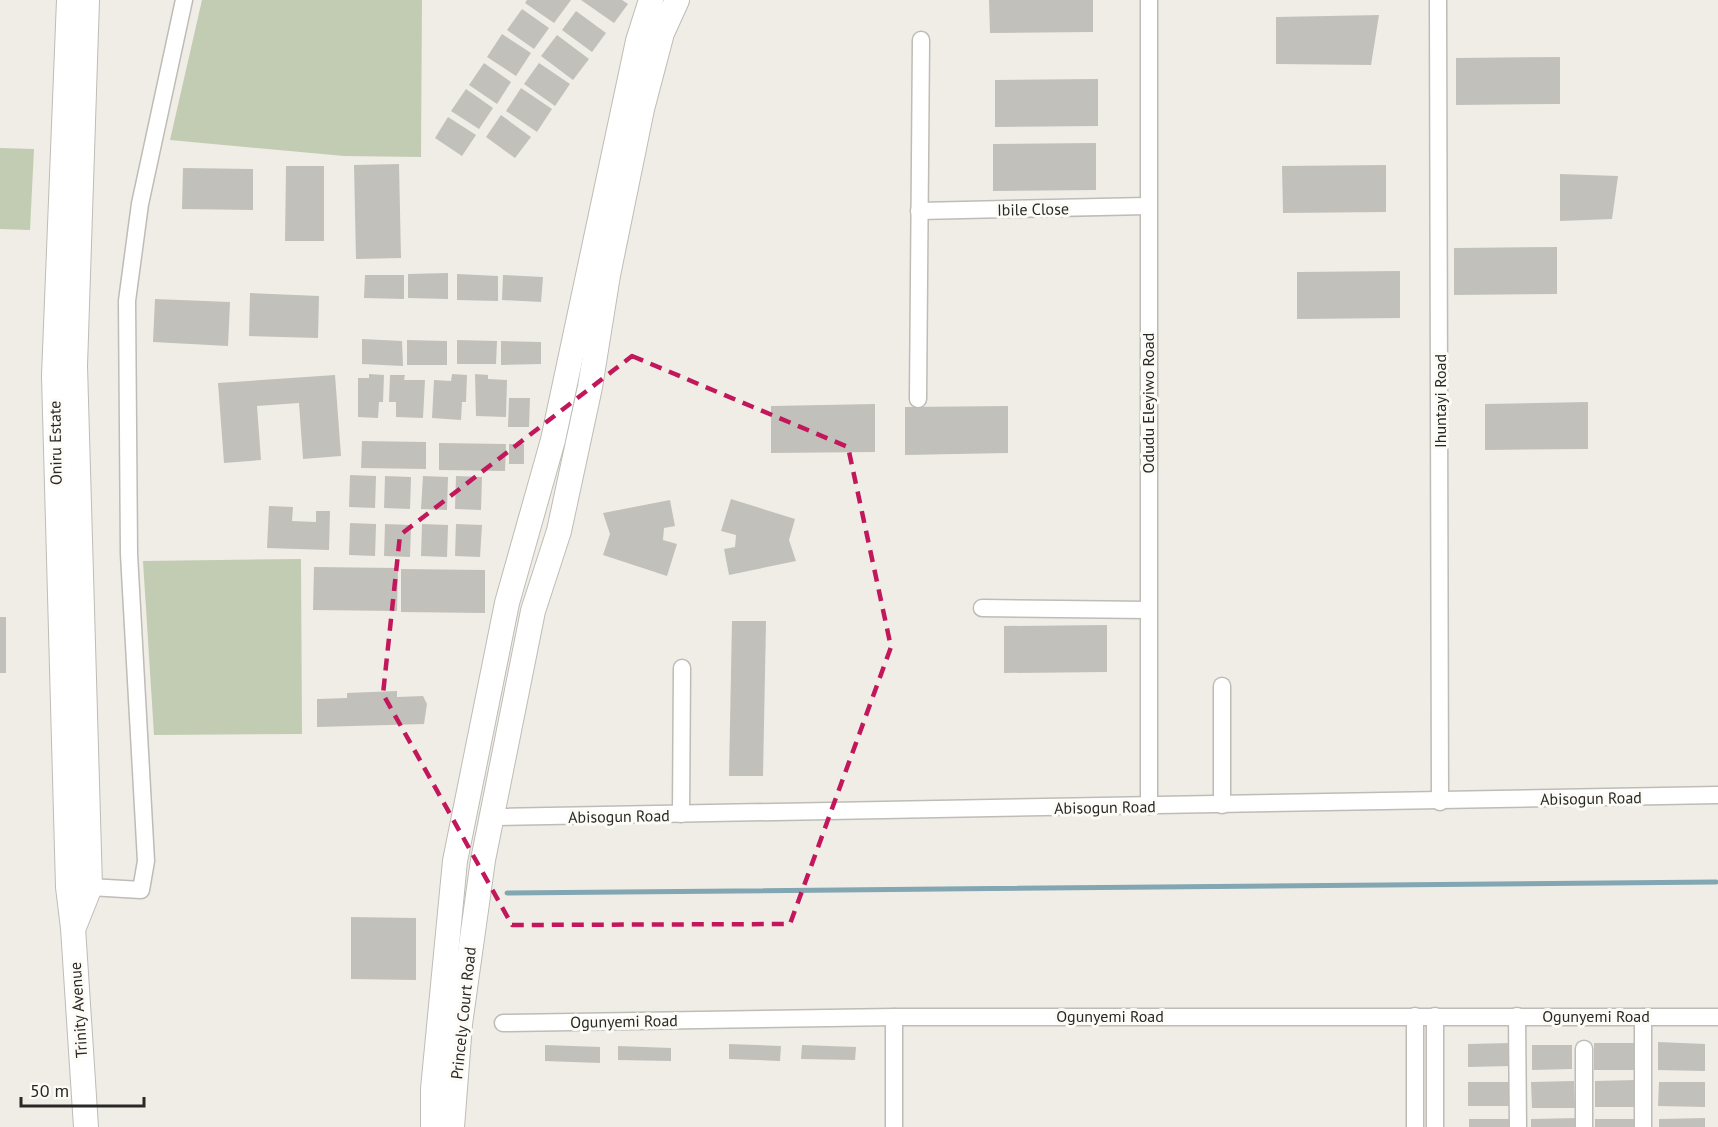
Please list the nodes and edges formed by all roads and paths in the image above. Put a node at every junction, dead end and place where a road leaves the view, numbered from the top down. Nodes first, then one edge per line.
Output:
1 (69, 0) edge
2 (87, 0) edge
3 (184, 0) edge
4 (651, 0) edge
5 (676, 0) edge
6 (1149, 0) edge
7 (1438, 0) edge
8 (921, 40) dead end
9 (1147, 206) junction
10 (919, 211) junction
11 (918, 399) dead end
12 (507, 603) junction
13 (982, 608) dead end
14 (1148, 610) junction
15 (533, 611) junction
16 (682, 668) dead end
17 (1222, 686) dead end
18 (1718, 795) edge
19 (1440, 802) junction
20 (1222, 805) junction
21 (1149, 806) junction
22 (681, 814) junction
23 (492, 817) junction
24 (79, 887) junction
25 (1415, 1016) junction
26 (1435, 1016) junction
27 (1517, 1016) junction
28 (894, 1017) junction
29 (1643, 1017) junction
30 (1718, 1017) edge
31 (503, 1023) dead end
32 (1584, 1049) dead end
33 (86, 1127) edge
34 (433, 1127) edge
35 (452, 1127) edge
36 (894, 1127) edge
37 (1415, 1127) edge
38 (1435, 1127) edge
39 (1518, 1127) edge
40 (1584, 1127) edge
41 (1643, 1127) edge

1 - 24 street, Oniru Estate
2 - 24 street, Oniru Estate
3 - 24 street
4 - 12 street
5 - 15 street, Princely Court Road
6 - 9 street, Odudu Eleyiwo Road
7 - 19 street, Ihuntayi Road
8 - 10 street
9 - 10 street, Ibile Close
9 - 14 street, Odudu Eleyiwo Road
10 - 11 street
12 - 15 street
12 - 34 street
13 - 14 street
14 - 21 street, Odudu Eleyiwo Road
15 - 23 street, Princely Court Road
16 - 22 street
17 - 20 street
18 - 19 street, Abisogun Road
19 - 20 street, Abisogun Road
20 - 21 street, Abisogun Road
21 - 22 street, Abisogun Road
22 - 23 street, Abisogun Road
23 - 35 street, Princely Court Road
24 - 33 street, Trinity Avenue
25 - 26 street, Ogunyemi Road
25 - 28 street, Ogunyemi Road
25 - 37 street
26 - 27 street, Ogunyemi Road
26 - 38 street
27 - 29 street, Ogunyemi Road
27 - 39 street
28 - 31 street, Ogunyemi Road
28 - 36 street
29 - 30 street, Ogunyemi Road
29 - 41 street
32 - 40 street

